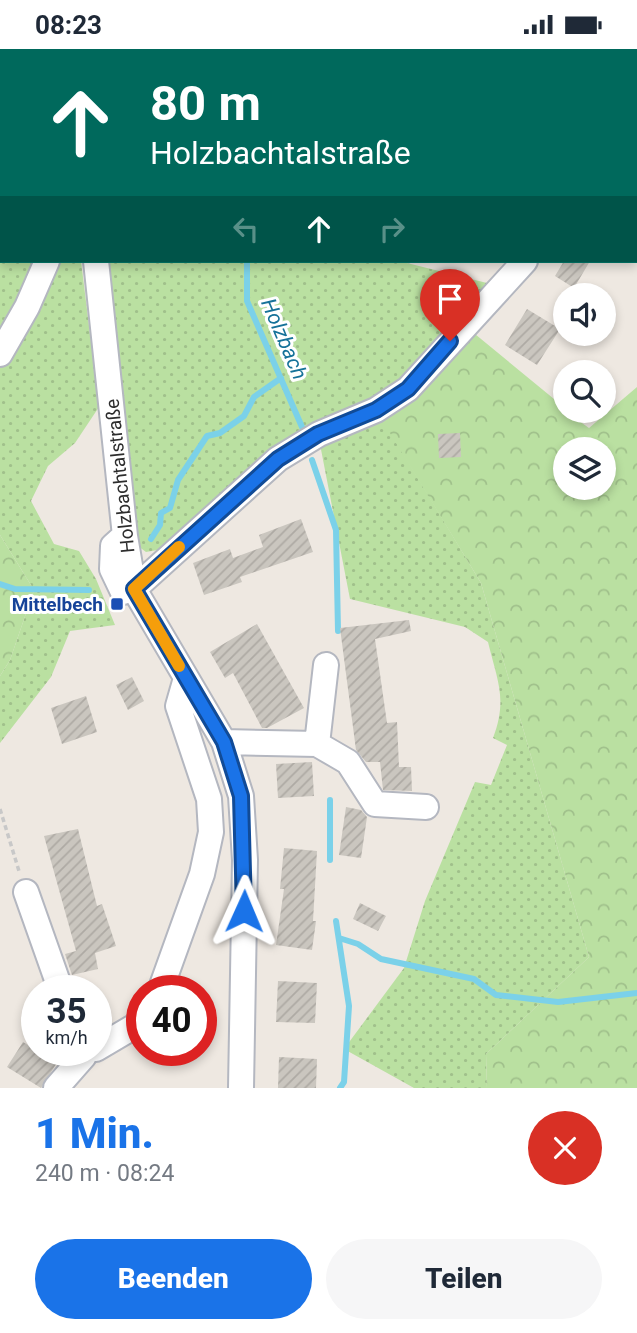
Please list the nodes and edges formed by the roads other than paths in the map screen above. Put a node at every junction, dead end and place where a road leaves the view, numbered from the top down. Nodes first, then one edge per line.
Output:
1 (46, 263) edge
2 (96, 263) edge
3 (523, 263) edge
4 (0, 354) edge
5 (134, 589) junction
6 (326, 666) dead end
7 (186, 678) junction
8 (224, 742) junction
9 (317, 744) junction
10 (426, 807) dead end
11 (26, 892) road end
12 (55, 975) edge
13 (166, 975) edge
14 (76, 1066) edge
15 (56, 1088) edge
16 (241, 1088) edge

1 - 4 street
2 - 5 street, Holzbachtalstraße
3 - 5 street
5 - 7 street, Holzbachtalstraße
6 - 9 street
7 - 8 street, Holzbachtalstraße
7 - 13 street
8 - 9 street
8 - 16 street, Holzbachtalstraße
9 - 10 street
11 - 12 street
14 - 15 street

